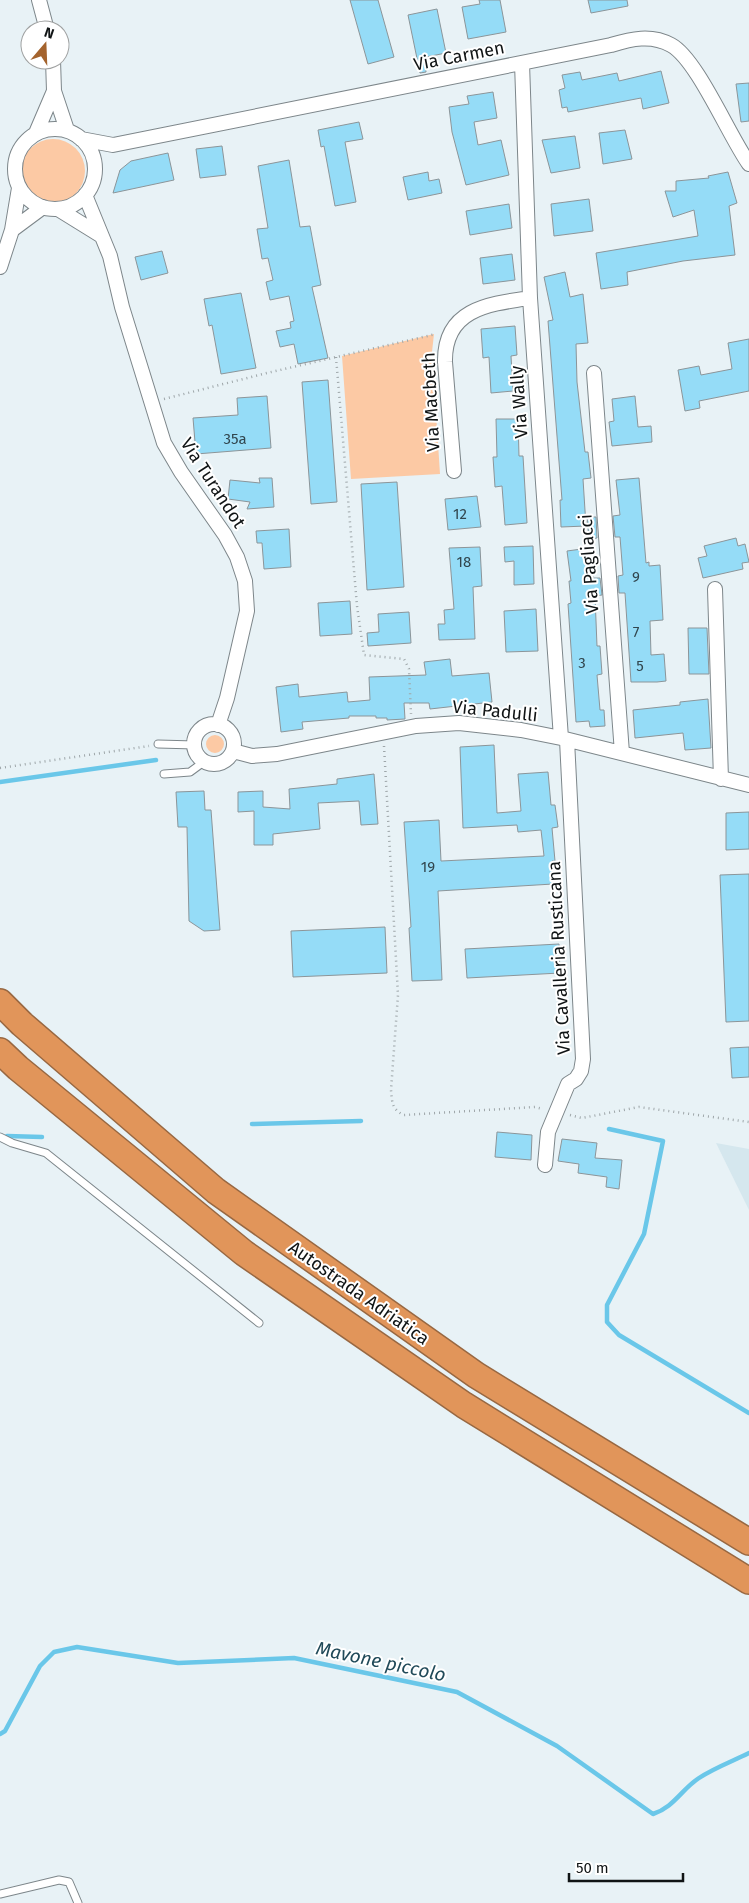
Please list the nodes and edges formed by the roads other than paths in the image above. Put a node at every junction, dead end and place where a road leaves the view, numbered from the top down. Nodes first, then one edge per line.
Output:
1 (39, 0) edge
2 (44, 20) edge
3 (522, 63) junction
4 (53, 70) edge
5 (54, 91) junction
6 (67, 130) junction
7 (36, 133) junction
8 (81, 139) junction
9 (113, 145) junction
10 (749, 164) edge
11 (95, 166) junction
12 (19, 188) junction
13 (85, 195) junction
14 (43, 207) junction
15 (58, 209) junction
16 (12, 230) junction
17 (100, 235) junction
18 (0, 267) edge
19 (530, 298) junction
20 (594, 373) dead end
21 (454, 471) dead end
22 (715, 589) dead end
23 (218, 725) junction
24 (564, 739) junction
25 (158, 744) road end
26 (195, 745) junction
27 (233, 751) junction
28 (622, 753) junction
29 (205, 761) junction
30 (164, 774) dead end
31 (722, 779) junction
32 (749, 785) edge
33 (0, 1002) edge
34 (0, 1051) edge
35 (0, 1137) edge
36 (544, 1165) dead end
37 (259, 1323) dead end
38 (749, 1542) edge
39 (749, 1581) edge
40 (0, 1894) edge
41 (78, 1903) edge

1 - 2 street
3 - 9 street, Via Carmen
3 - 10 street, Via Carmen
3 - 19 street, Via Wally
4 - 5 street
5 - 6 street
5 - 7 street
6 - 7 street
6 - 8 street
7 - 12 street
8 - 9 street, Via Carmen
8 - 11 street
9 - 11 street
11 - 13 street
12 - 14 street
12 - 16 street
13 - 15 street
13 - 17 street, Via Turandot
14 - 15 street
14 - 16 street
15 - 17 street
16 - 18 street
17 - 23 street, Via Turandot
19 - 21 street, Via Macbeth
19 - 24 street, Via Wally
20 - 28 street, Via Pagliacci
22 - 31 street
23 - 26 street
23 - 27 street
24 - 27 street, Via Padulli
24 - 28 street, Via Padulli
24 - 36 street, Via Cavalleria Rusticana
25 - 26 lane
26 - 29 street
27 - 29 street
28 - 31 street, Via Padulli
29 - 30 lane
31 - 32 street, Via Padulli
33 - 38 highway, Autostrada Adriatica
34 - 39 highway, Autostrada Adriatica
35 - 37 lane
40 - 41 lane

